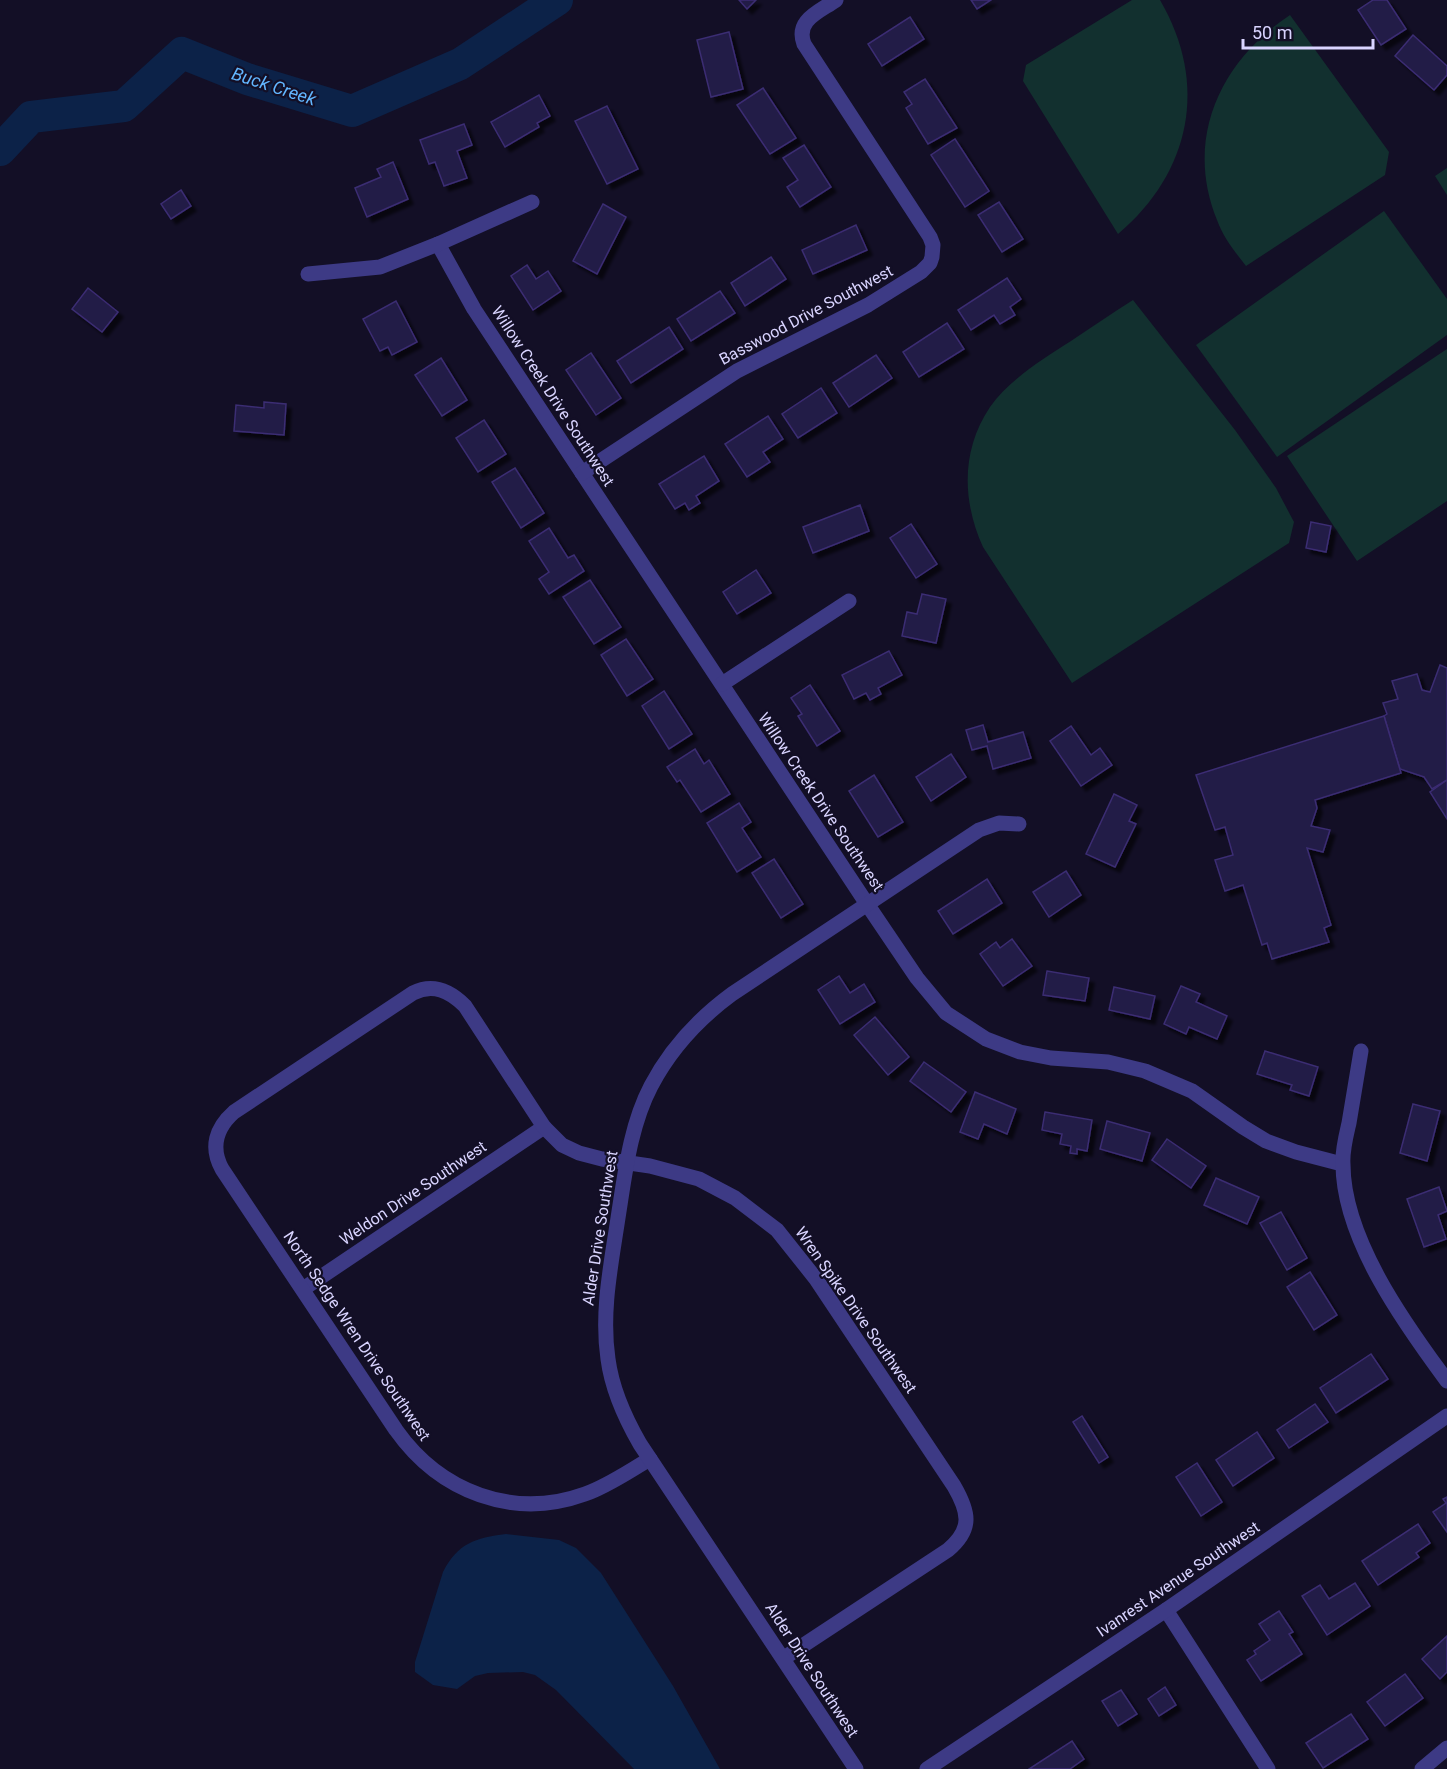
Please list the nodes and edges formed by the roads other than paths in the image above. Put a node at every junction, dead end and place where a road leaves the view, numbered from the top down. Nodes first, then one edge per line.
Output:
1 (836, 0) edge
2 (532, 202) dead end
3 (438, 244) junction
4 (308, 274) dead end
5 (582, 473) junction
6 (849, 601) dead end
7 (722, 684) junction
8 (1018, 824) dead end
9 (867, 904) junction
10 (1361, 1051) dead end
11 (544, 1127) junction
12 (216, 1139) joint
13 (627, 1163) junction
14 (1342, 1164) junction
15 (303, 1289) junction
16 (1447, 1381) edge
17 (1447, 1416) edge
18 (650, 1459) junction
19 (1166, 1610) junction
20 (784, 1658) junction
21 (1447, 1749) edge
22 (1429, 1767) edge
23 (856, 1769) edge
24 (927, 1769) edge
25 (1268, 1769) edge

1 - 5 street, Basswood Drive Southwest
2 - 3 street
3 - 4 street
3 - 5 street, Willow Creek Drive Southwest
5 - 7 street, Willow Creek Drive Southwest
6 - 7 street
7 - 9 street, Willow Creek Drive Southwest
8 - 9 street, Alder Drive Southwest
9 - 13 street, Alder Drive Southwest
9 - 14 street, Willow Creek Drive Southwest
10 - 14 street
11 - 12 street, Wren Spike Drive Southwest
11 - 13 street, Wren Spike Drive Southwest
11 - 15 street, Weldon Drive Southwest
12 - 15 street, North Sedge Wren Drive Southwest
13 - 18 street, Alder Drive Southwest
13 - 20 street, Wren Spike Drive Southwest
14 - 16 street
15 - 18 street, North Sedge Wren Drive Southwest
17 - 19 street, Ivanrest Avenue Southwest
18 - 20 street, Alder Drive Southwest
19 - 24 street, Ivanrest Avenue Southwest
19 - 25 street
20 - 23 street, Alder Drive Southwest
21 - 22 street

